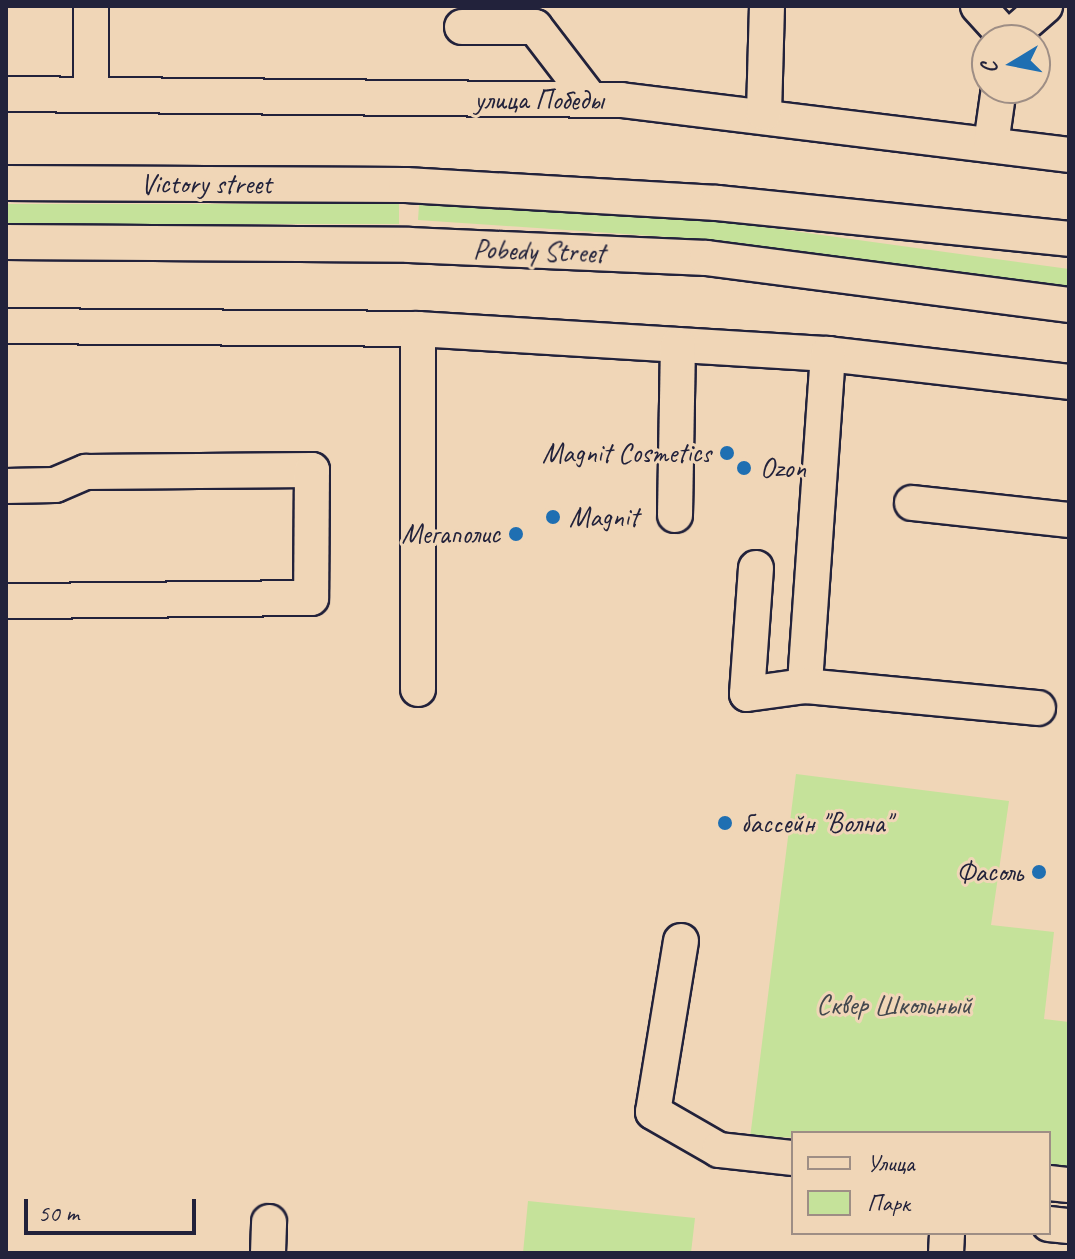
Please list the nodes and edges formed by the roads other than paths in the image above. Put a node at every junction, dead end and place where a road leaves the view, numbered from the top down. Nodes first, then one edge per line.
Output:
1 (91, 6) edge
2 (767, 6) edge
3 (978, 6) edge
4 (1045, 6) edge
5 (994, 24) edge
6 (1023, 24) edge
7 (462, 27) dead end
8 (6, 94) edge
9 (91, 94) junction
10 (591, 100) junction
11 (997, 104) edge
12 (764, 113) junction
13 (991, 144) junction
14 (1069, 155) edge
15 (6, 183) edge
16 (1069, 239) edge
17 (6, 242) edge
18 (1069, 305) edge
19 (6, 326) edge
20 (418, 329) junction
21 (678, 345) junction
22 (828, 354) junction
23 (1069, 382) edge
24 (6, 486) edge
25 (912, 503) dead end
26 (675, 515) dead end
27 (1069, 520) edge
28 (756, 568) dead end
29 (6, 601) edge
30 (805, 686) junction
31 (418, 689) dead end
32 (1038, 708) dead end
33 (681, 941) dead end
34 (791, 1158) edge

1 - 9 street
2 - 12 street
3 - 5 street
4 - 6 street
7 - 10 street
8 - 9 street, улица Победы
9 - 10 street, улица Победы
10 - 12 street, улица Победы
11 - 13 street
12 - 13 street, улица Победы
13 - 14 street, улица Победы
15 - 16 street, Pobedy Street
17 - 18 street, Pobedy Street
19 - 20 street
20 - 21 street
20 - 31 street
21 - 22 street
21 - 26 street
22 - 23 street
22 - 30 street
24 - 29 street
25 - 27 street
28 - 30 street
30 - 32 street
33 - 34 street

